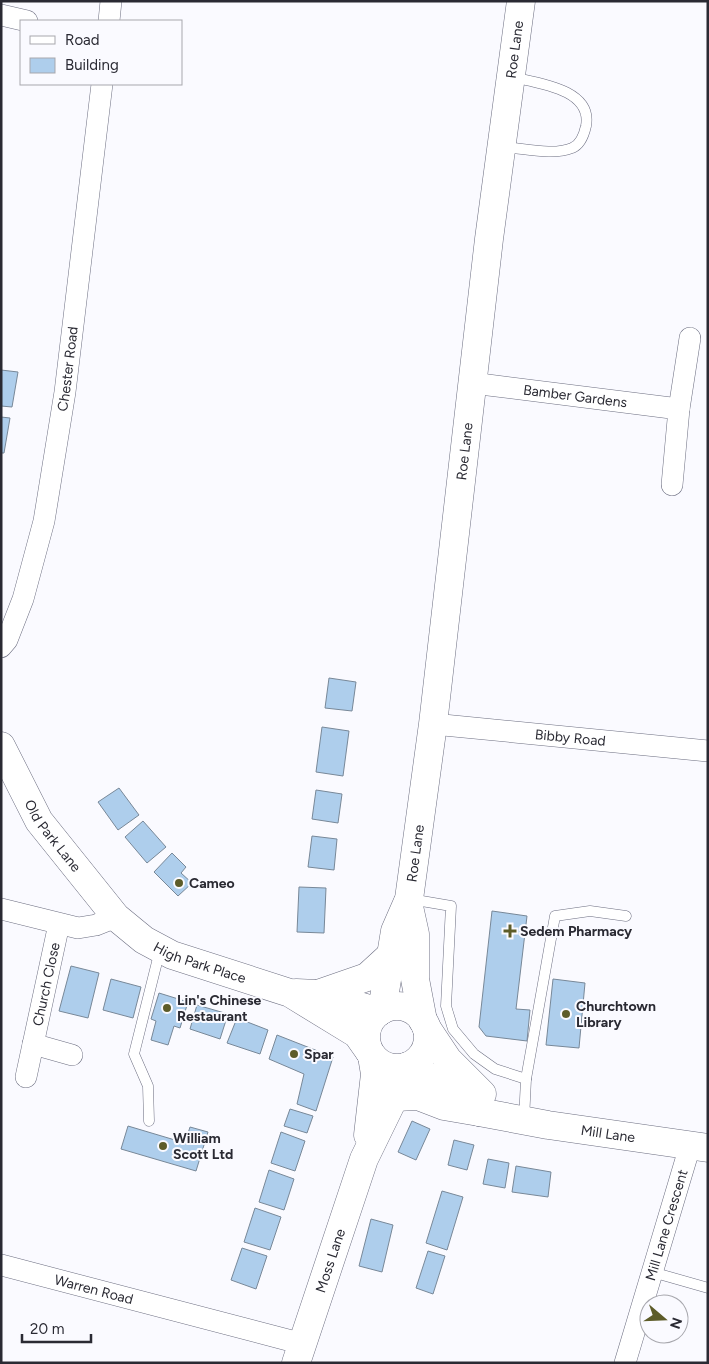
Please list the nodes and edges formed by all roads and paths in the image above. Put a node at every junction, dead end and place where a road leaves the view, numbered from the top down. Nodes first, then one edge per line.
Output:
1 (111, 1) edge
2 (521, 1) edge
3 (1, 15) edge
4 (23, 20) edge
5 (109, 20) edge
6 (511, 77) junction
7 (102, 85) edge
8 (502, 147) junction
9 (690, 338) dead end
10 (472, 383) junction
11 (679, 409) junction
12 (672, 485) dead end
13 (1, 647) edge
14 (433, 724) junction
15 (1, 746) edge
16 (708, 751) edge
17 (408, 901) junction
18 (1, 909) edge
19 (626, 916) dead end
20 (116, 917) junction
21 (58, 924) junction
22 (161, 949) junction
23 (391, 956) junction
24 (290, 993) junction
25 (318, 994) junction
26 (381, 1011) junction
27 (425, 1024) junction
28 (34, 1044) junction
29 (371, 1054) junction
30 (72, 1055) dead end
31 (407, 1066) junction
32 (26, 1077) dead end
33 (526, 1079) junction
34 (394, 1097) junction
35 (479, 1112) junction
36 (516, 1118) junction
37 (150, 1121) dead end
38 (699, 1147) edge
39 (364, 1159) junction
40 (1, 1265) edge
41 (652, 1272) junction
42 (708, 1288) edge
43 (299, 1353) edge
44 (625, 1363) edge

1 - 5 street
2 - 6 main road, Roe Lane
3 - 4 street
6 - 8 main road, Roe Lane
6 - 8 lane
7 - 13 street, Chester Road
8 - 10 main road, Roe Lane
9 - 11 street
10 - 11 street, Bamber Gardens
10 - 14 main road, Roe Lane
11 - 12 street
14 - 16 street, Bibby Road
14 - 17 main road, Roe Lane
15 - 20 main road, Old Park Lane
17 - 23 main road, Roe Lane
17 - 27 main road, Roe Lane
17 - 33 lane
18 - 21 street
19 - 33 lane
20 - 21 street
20 - 22 main road, High Park Place
21 - 28 street, Church Close
22 - 24 main road, High Park Place
22 - 37 lane
23 - 25 main road
23 - 26 main road, Roe Lane
24 - 25 main road, High Park Place
24 - 29 main road, High Park Place
25 - 26 main road, High Park Place
26 - 27 main road
26 - 29 main road
27 - 31 main road
27 - 36 main road
28 - 30 street, Church Close
28 - 32 street, Church Close
29 - 31 main road
29 - 39 main road, Moss Lane
31 - 34 main road, Moss Lane
31 - 35 main road
33 - 36 lane
34 - 35 main road, Mill Lane
34 - 39 main road, Moss Lane
35 - 36 main road, Mill Lane
36 - 38 main road, Mill Lane
38 - 41 street, Mill Lane Crescent
39 - 43 main road, Moss Lane
40 - 43 street, Warren Road
41 - 42 lane
41 - 44 street, Mill Lane Crescent

